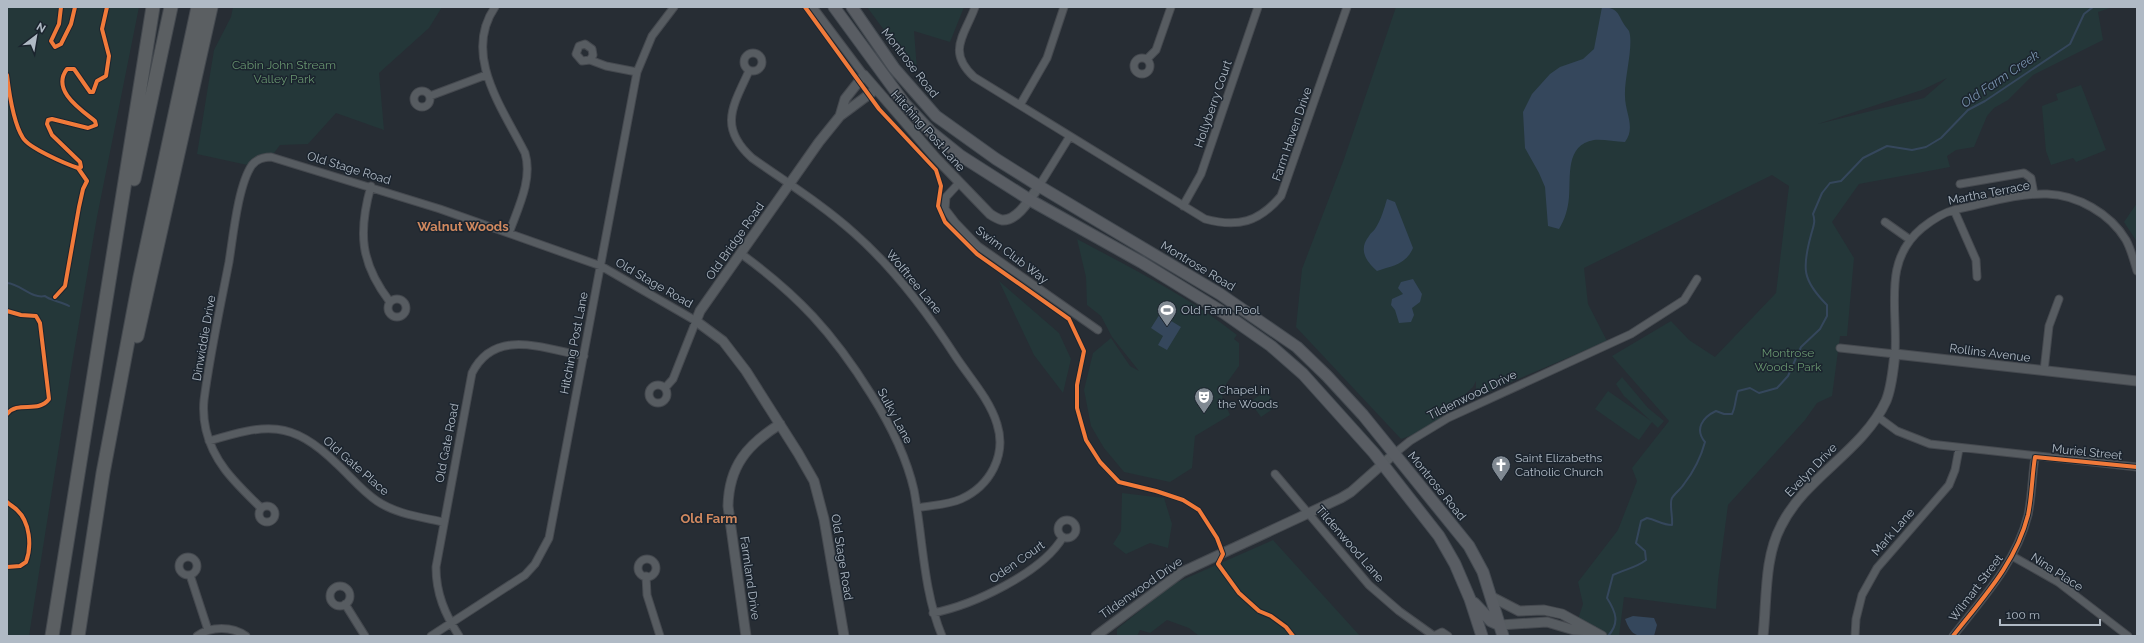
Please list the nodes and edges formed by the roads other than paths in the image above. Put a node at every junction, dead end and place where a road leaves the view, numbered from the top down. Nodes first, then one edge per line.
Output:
1 (153, 7) edge
2 (172, 7) edge
3 (198, 7) edge
4 (211, 7) edge
5 (495, 7) edge
6 (674, 7) edge
7 (813, 7) edge
8 (834, 7) edge
9 (852, 7) edge
10 (975, 7) edge
11 (1064, 7) edge
12 (1171, 7) edge
13 (1258, 7) edge
14 (1347, 7) edge
15 (1147, 59) dead end
16 (590, 60) dead end
17 (749, 71) dead end
18 (637, 72) junction
19 (486, 75) junction
20 (864, 75) junction
21 (875, 90) junction
22 (430, 96) dead end
23 (1020, 105) junction
24 (840, 116) junction
25 (1070, 136) junction
26 (258, 159) joint
27 (959, 183) junction
28 (789, 184) junction
29 (1960, 184) dead end
30 (371, 186) junction
31 (1039, 186) junction
32 (2034, 194) junction
33 (1030, 200) junction
34 (1183, 206) junction
35 (1954, 210) junction
36 (1885, 222) dead end
37 (510, 233) junction
38 (1909, 239) junction
39 (740, 253) junction
40 (601, 266) junction
41 (2137, 271) edge
42 (1977, 277) dead end
43 (1697, 279) dead end
44 (2059, 299) dead end
45 (390, 302) dead end
46 (105, 310) junction
47 (696, 321) junction
48 (1098, 330) dead end
49 (1840, 348) dead end
50 (1895, 354) junction
51 (584, 356) junction
52 (2044, 371) junction
53 (2137, 382) edge
54 (665, 388) dead end
55 (1878, 417) junction
56 (780, 424) junction
57 (209, 441) junction
58 (1959, 449) junction
59 (1394, 454) junction
60 (2035, 457) junction
61 (1383, 464) junction
62 (2137, 467) edge
63 (103, 473) junction
64 (1275, 474) dead end
65 (261, 508) dead end
66 (917, 508) junction
67 (1308, 514) junction
68 (443, 522) junction
69 (1063, 537) dead end
70 (2012, 556) junction
71 (190, 575) dead end
72 (646, 576) dead end
73 (1490, 596) junction
74 (1470, 599) junction
75 (345, 604) dead end
76 (934, 613) junction
77 (451, 624) junction
78 (1500, 625) junction
79 (208, 630) junction
80 (1599, 634) edge
81 (52, 636) edge
82 (78, 636) edge
83 (197, 636) edge
84 (246, 636) edge
85 (365, 636) edge
86 (431, 636) edge
87 (459, 636) edge
88 (660, 636) edge
89 (746, 636) edge
90 (844, 636) edge
91 (942, 636) edge
92 (1096, 636) edge
93 (1434, 636) edge
94 (1448, 636) edge
95 (1482, 636) edge
96 (1503, 636) edge
97 (1763, 636) edge
98 (1855, 636) edge
99 (1953, 636) edge
100 (2128, 636) edge

1 - 46 highway
2 - 46 highway
3 - 63 highway
4 - 63 highway
5 - 19 street
6 - 18 street, Hitching Post Lane
7 - 20 street, Hitching Post Lane
8 - 33 main road
9 - 31 main road, Montrose Road
10 - 23 street, Farm Haven Drive
11 - 23 street
12 - 15 street
13 - 34 street, Hollyberry Court
14 - 34 street, Farm Haven Drive
16 - 18 street
17 - 28 street, Wolftree Lane
18 - 40 street, Hitching Post Lane
19 - 22 street
19 - 37 street
20 - 21 street, Hitching Post Lane
20 - 24 street, Old Bridge Road
21 - 24 street, Old Bridge Road
21 - 27 street, Hitching Post Lane
23 - 25 street, Farm Haven Drive
24 - 28 street, Old Bridge Road
25 - 31 street
25 - 34 street, Farm Haven Drive
26 - 30 street, Old Stage Road
26 - 57 street, Dinwiddie Drive
27 - 33 street, Hitching Post Lane
27 - 48 street, Swim Club Way
28 - 39 street, Old Bridge Road
28 - 66 street, Wolftree Lane
29 - 32 street
30 - 37 street, Old Stage Road
30 - 45 street
31 - 33 street, Hitching Post Lane
31 - 59 main road, Montrose Road
32 - 35 street, Martha Terrace
32 - 41 street, Martha Terrace
33 - 61 main road
35 - 38 street, Martha Terrace
35 - 42 street
36 - 38 street
37 - 40 street, Old Stage Road
38 - 50 street, Martha Terrace
39 - 47 street, Old Bridge Road
39 - 66 street, Sulky Lane
40 - 47 street, Old Stage Road
40 - 51 street, Hitching Post Lane
43 - 59 street, Tildenwood Drive
44 - 52 street
46 - 81 highway
47 - 54 street, Old Bridge Road
47 - 56 street, Old Stage Road
49 - 50 street, Rollins Avenue
50 - 52 street, Rollins Avenue
50 - 55 street, Evelyn Drive
51 - 68 street, Old Gate Road
51 - 77 street, Hitching Post Lane
52 - 53 street, Rollins Avenue
55 - 58 street, Muriel Street
55 - 97 street, Evelyn Drive
56 - 89 street, Farmland Drive
56 - 90 street, Old Stage Road
57 - 65 street, Dinwiddie Drive
57 - 68 street, Old Gate Place
58 - 60 street, Muriel Street
58 - 98 street, Mark Lane
59 - 61 street, Tildenwood Drive
59 - 73 main road, Montrose Road
60 - 62 street, Muriel Street
60 - 70 street, Wilmart Street
61 - 67 street, Tildenwood Drive
61 - 74 main road
63 - 82 highway
64 - 67 street, Tildenwood Lane
66 - 76 street, Sulky Lane
67 - 92 street, Tildenwood Drive
67 - 93 street, Tildenwood Lane
68 - 77 street, Old Gate Road
69 - 76 street, Oden Court
70 - 99 street, Wilmart Street
70 - 100 street, Nina Place
71 - 79 street
72 - 88 street
73 - 78 main road, Montrose Road
73 - 80 street
74 - 78 main road
74 - 95 main road
75 - 85 street
76 - 91 street, Sulky Lane
77 - 86 street, Hitching Post Lane
77 - 87 street, Old Gate Road
78 - 80 street
78 - 96 main road, Montrose Road
79 - 83 street
79 - 84 street
93 - 94 street, Tildenwood Lane

